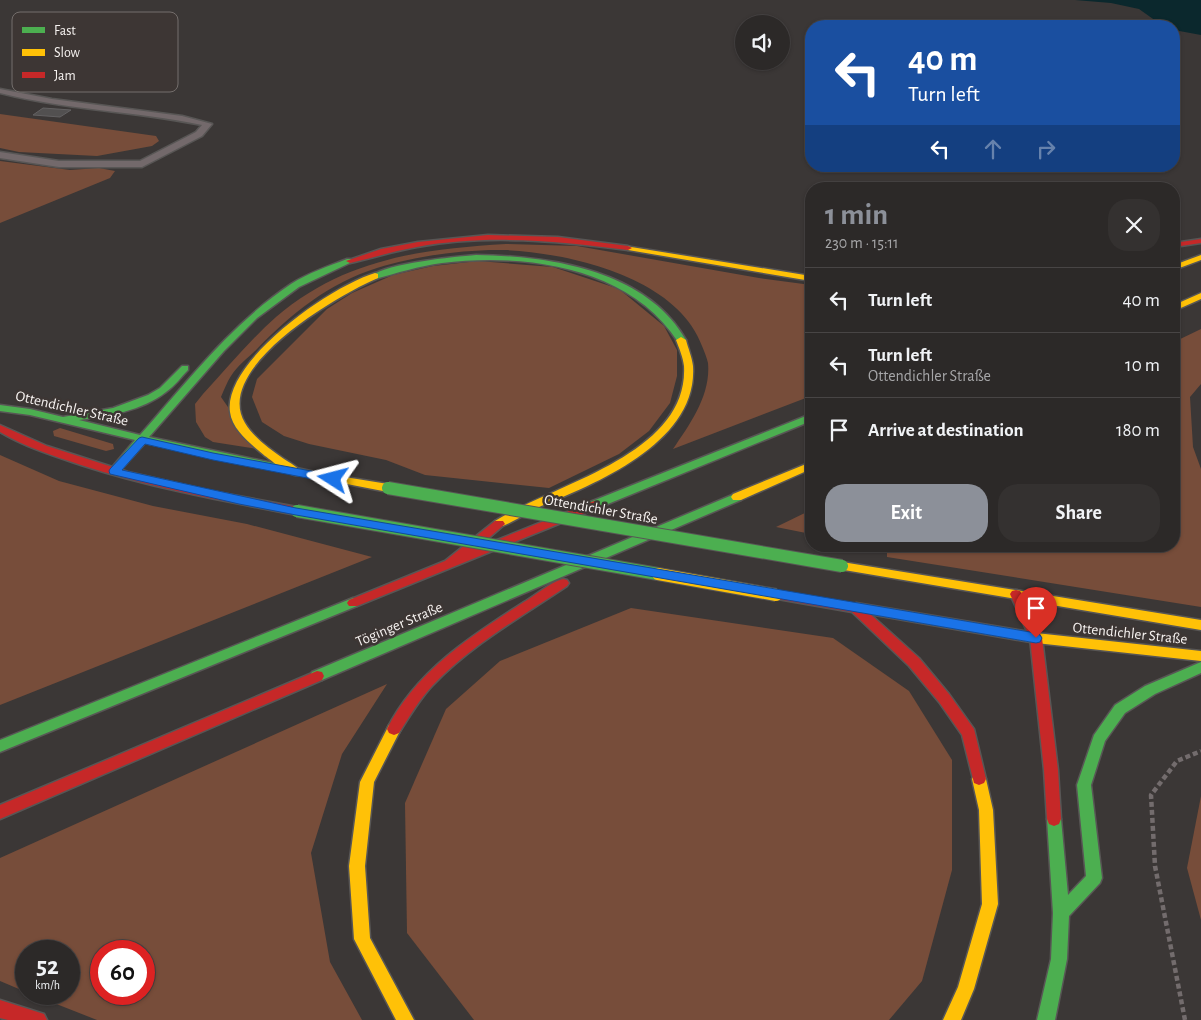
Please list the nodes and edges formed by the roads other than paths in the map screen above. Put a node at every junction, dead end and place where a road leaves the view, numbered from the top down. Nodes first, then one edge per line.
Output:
1 (0, 91) edge
2 (0, 155) edge
3 (1201, 241) edge
4 (1180, 244) edge
5 (1201, 257) edge
6 (1180, 266) edge
7 (805, 278) edge
8 (1201, 296) edge
9 (1180, 305) edge
10 (222, 347) junction
11 (0, 408) edge
12 (805, 419) edge
13 (63, 420) junction
14 (0, 428) edge
15 (142, 440) junction
16 (805, 468) edge
17 (114, 471) junction
18 (296, 473) junction
19 (613, 548) junction
20 (448, 565) junction
21 (1016, 594) junction
22 (856, 608) junction
23 (1201, 625) edge
24 (1036, 638) junction
25 (1201, 656) edge
26 (1201, 666) edge
27 (0, 746) edge
28 (0, 812) edge
29 (1061, 913) junction
30 (0, 1008) edge
31 (38, 1020) edge
32 (405, 1020) edge
33 (952, 1020) edge
34 (1046, 1020) edge

1 - 2 lane
3 - 4 main road
5 - 6 main road
7 - 10 main road
8 - 9 main road
10 - 13 main road
10 - 15 main road
11 - 13 main road, Ottendichler Straße
12 - 20 main road
13 - 15 main road, Ottendichler Straße
14 - 17 main road, Ottendichler Straße
15 - 17 main road
15 - 18 main road, Ottendichler Straße
16 - 19 main road, Töginger Straße
17 - 22 main road, Ottendichler Straße, bridge
18 - 20 main road
18 - 21 main road, Ottendichler Straße, bridge
19 - 28 main road, Töginger Straße
19 - 32 main road
20 - 27 main road
21 - 23 main road, Ottendichler Straße
21 - 24 main road
22 - 24 main road, Ottendichler Straße
22 - 33 main road
24 - 25 main road, Ottendichler Straße
24 - 29 main road
26 - 29 main road
29 - 34 main road
30 - 31 main road

